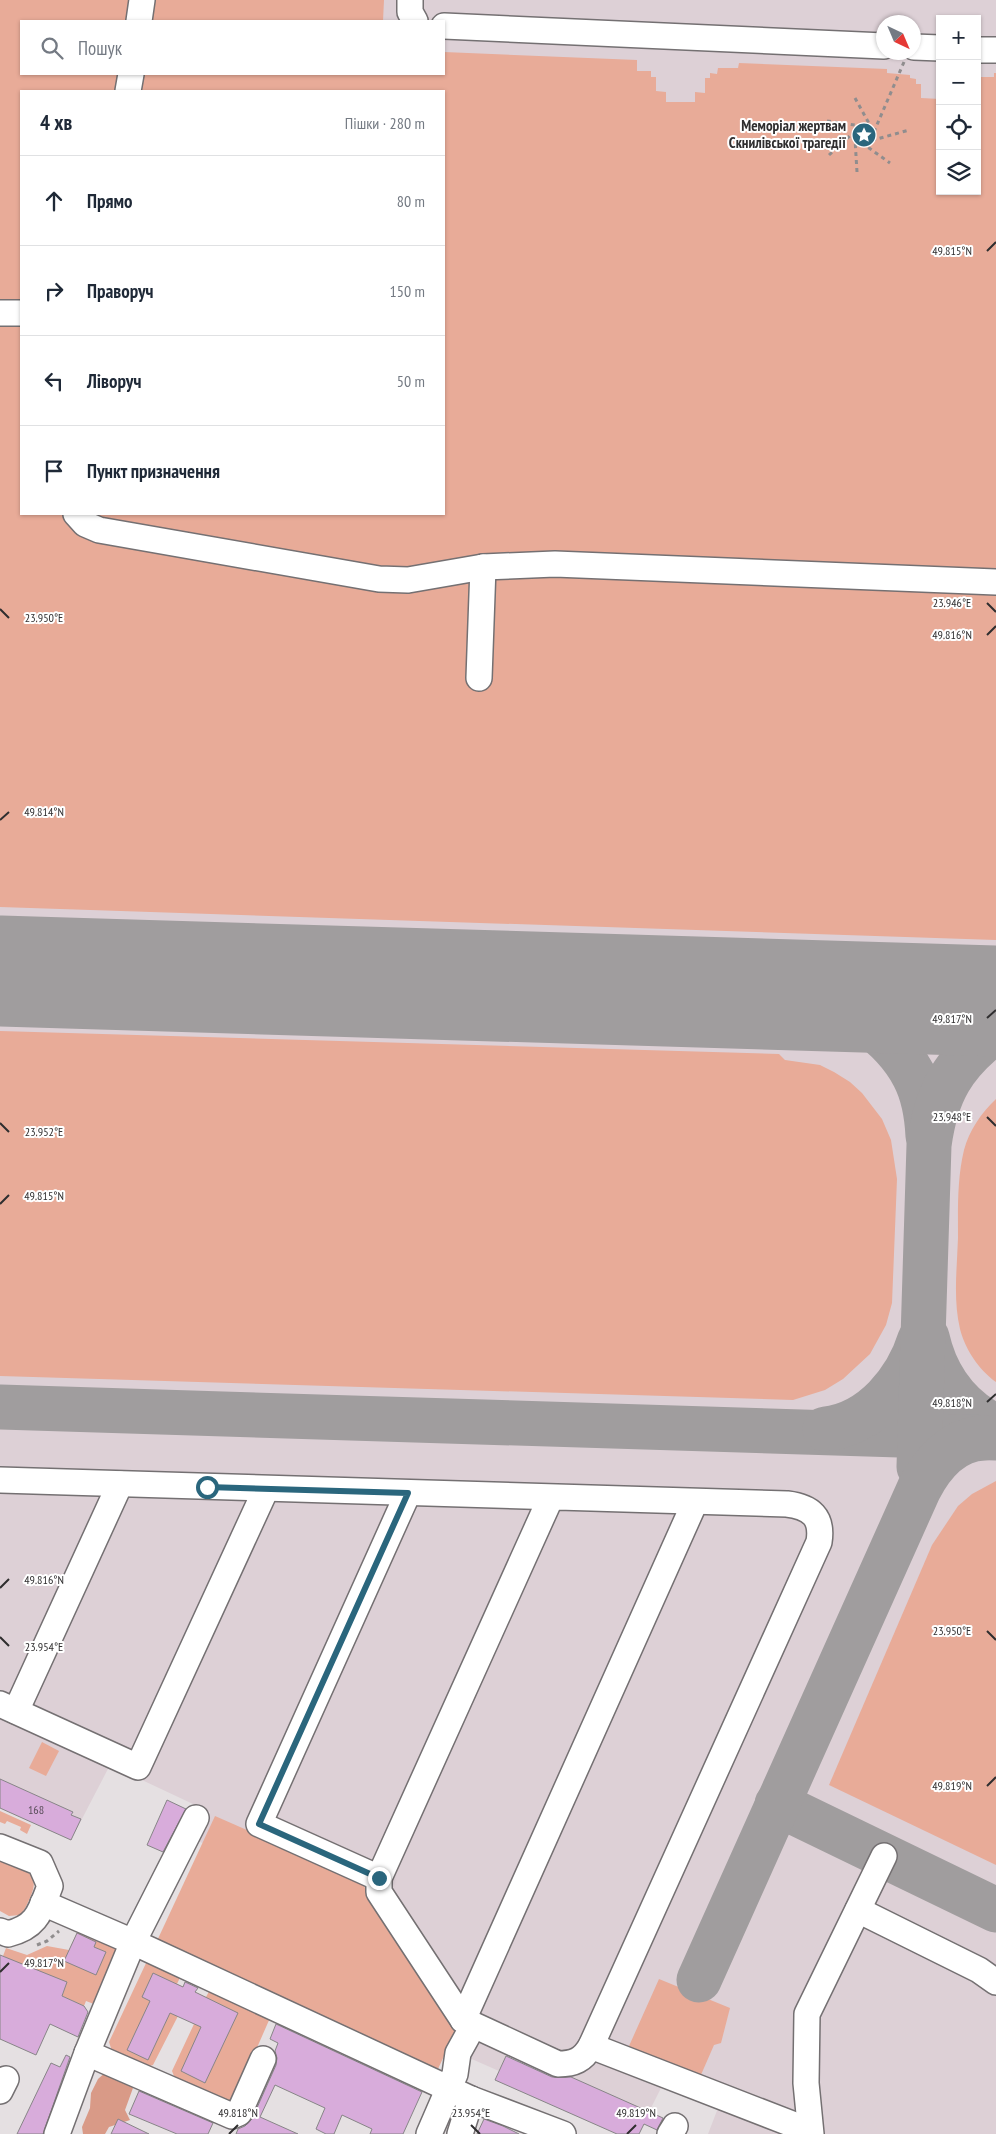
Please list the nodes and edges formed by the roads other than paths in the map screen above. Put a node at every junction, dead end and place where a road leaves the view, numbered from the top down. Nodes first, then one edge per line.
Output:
1 (142, 0) edge
2 (410, 0) edge
3 (139, 20) edge
4 (414, 20) edge
5 (445, 26) edge
6 (876, 46) edge
7 (936, 49) edge
8 (981, 50) edge
9 (996, 50) edge
10 (921, 52) edge
11 (131, 75) edge
12 (128, 90) edge
13 (0, 313) edge
14 (20, 313) edge
15 (77, 515) edge
16 (483, 567) junction
17 (996, 582) edge
18 (479, 678) dead end
19 (0, 1480) edge
20 (120, 1484) junction
21 (266, 1488) junction
22 (408, 1493) junction
23 (551, 1497) junction
24 (695, 1502) junction
25 (8, 1708) edge
26 (196, 1818) dead end
27 (0, 1847) edge
28 (884, 1856) dead end
29 (379, 1878) junction
30 (43, 1903) junction
31 (858, 1910) junction
32 (0, 1931) edge
33 (133, 1942) junction
34 (996, 1982) edge
35 (468, 2023) junction
36 (591, 2046) junction
37 (87, 2053) junction
38 (263, 2059) dead end
39 (460, 2094) junction
40 (811, 2133) edge
41 (57, 2134) edge
42 (429, 2134) edge
43 (460, 2134) edge
44 (563, 2134) edge

1 - 3 lane
2 - 4 lane
5 - 6 lane
7 - 10 lane
8 - 9 lane
11 - 12 lane
13 - 14 lane
15 - 16 lane
16 - 17 lane
16 - 18 lane
19 - 20 lane
20 - 21 lane
20 - 25 lane
21 - 22 lane
21 - 25 lane
22 - 23 lane
22 - 29 lane
23 - 24 lane
23 - 29 lane
24 - 35 lane
24 - 36 lane
26 - 33 lane
27 - 30 lane
28 - 31 lane
29 - 35 lane
30 - 32 lane
30 - 33 lane
31 - 34 lane
31 - 40 lane
33 - 37 lane
33 - 39 lane
35 - 36 lane
35 - 39 lane
36 - 40 lane
37 - 38 lane
37 - 41 lane
39 - 42 lane
39 - 43 lane
39 - 44 lane

